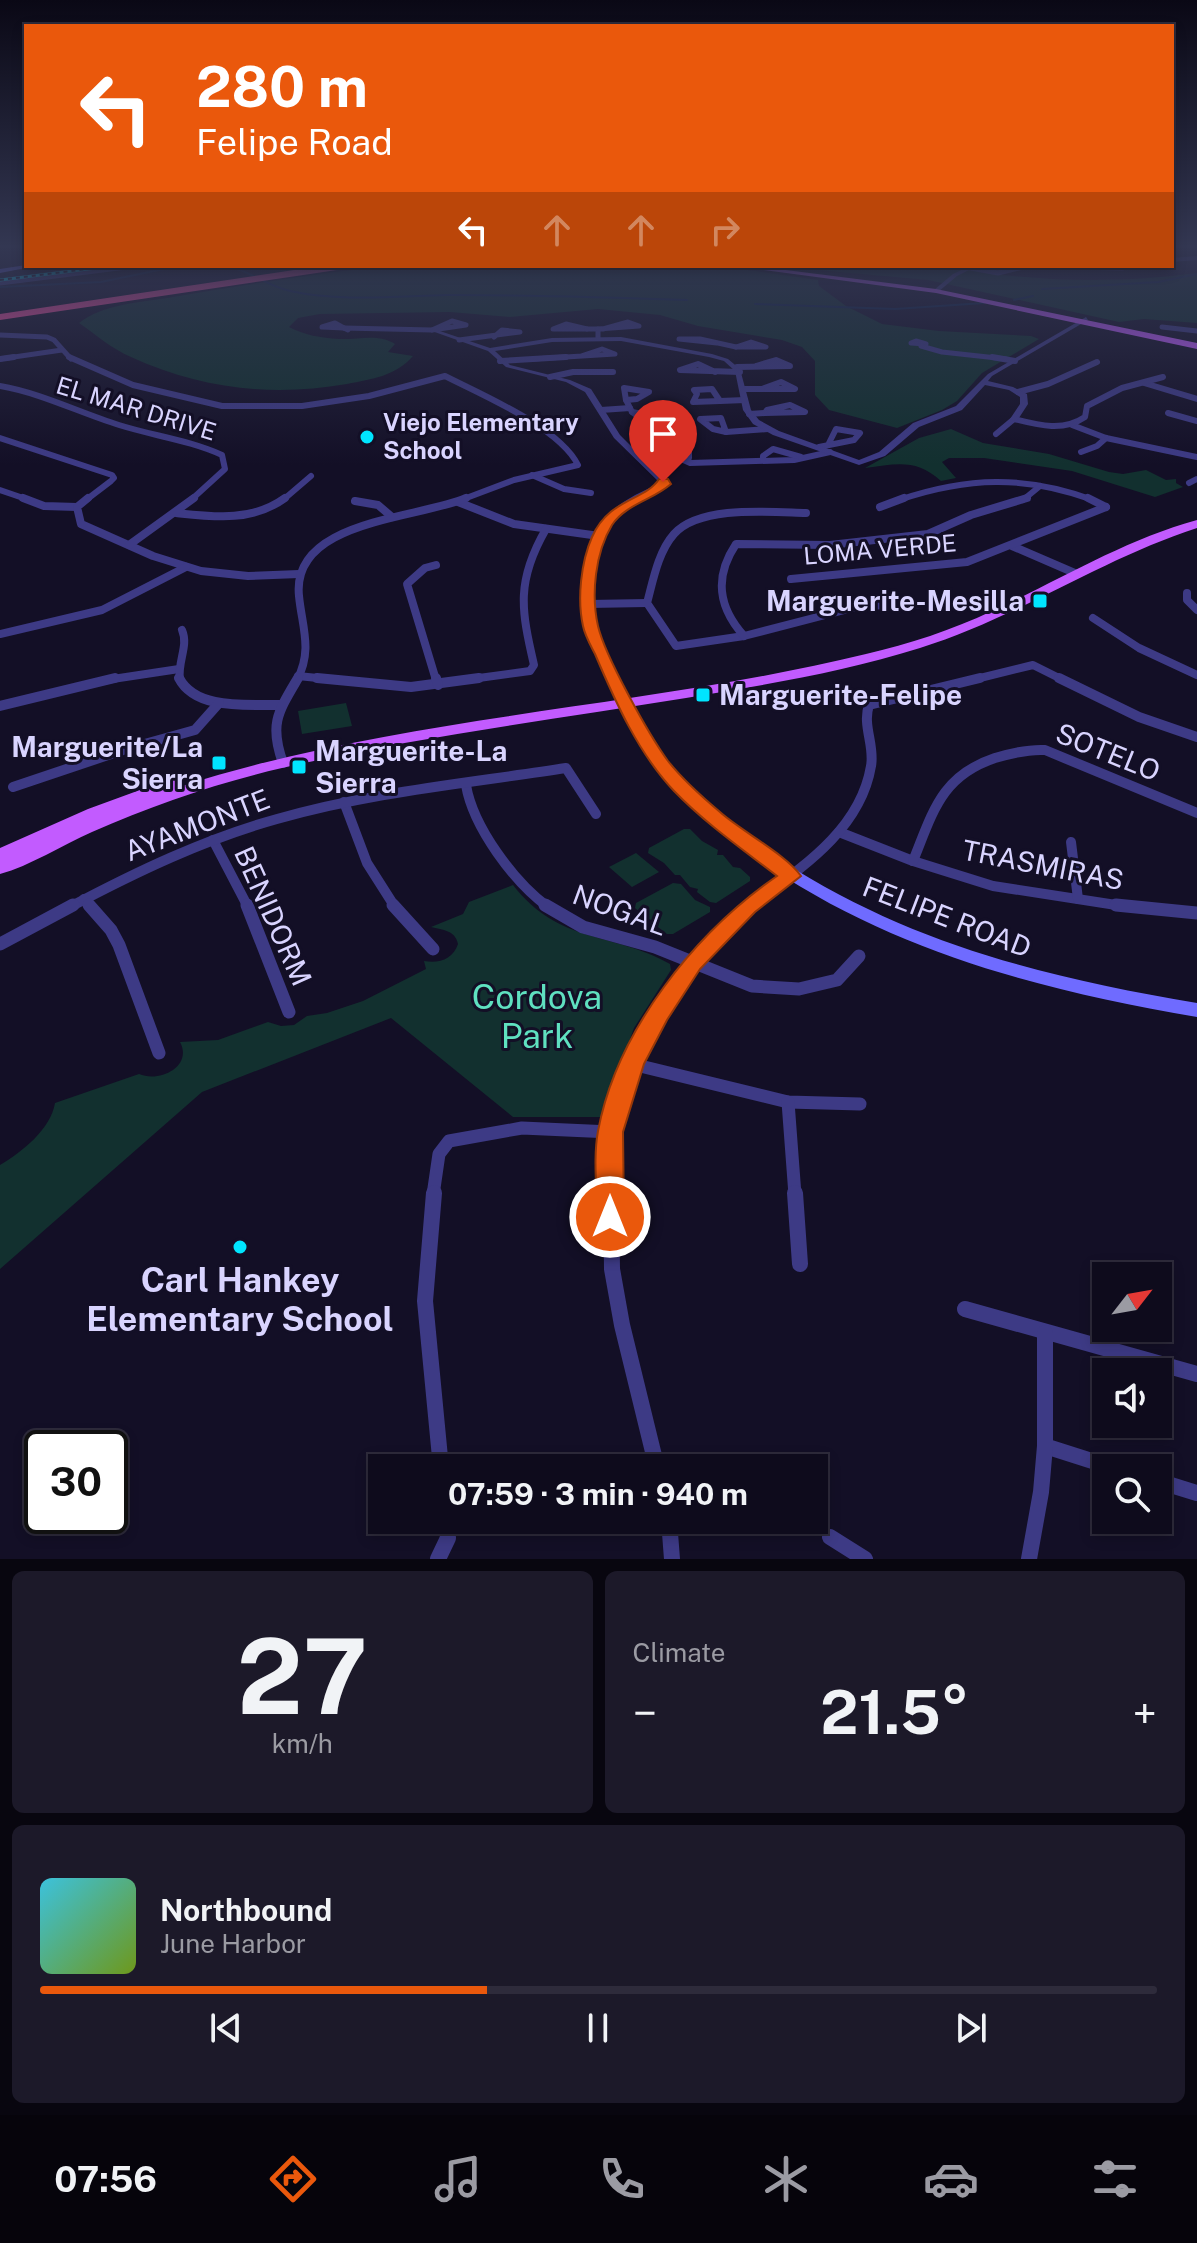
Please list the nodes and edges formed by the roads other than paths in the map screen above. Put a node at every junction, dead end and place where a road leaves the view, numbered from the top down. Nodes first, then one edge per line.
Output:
1 (1078, 319) edge
2 (1084, 320) junction
3 (1162, 327) dead end
4 (587, 329) junction
5 (348, 330) dead end
6 (432, 330) junction
7 (599, 332) junction
8 (0, 335) edge
9 (494, 337) dead end
10 (1197, 339) edge
11 (459, 340) junction
12 (717, 343) junction
13 (921, 346) dead end
14 (62, 350) junction
15 (490, 350) junction
16 (710, 355) junction
17 (581, 356) junction
18 (0, 359) edge
19 (500, 361) junction
20 (1015, 361) junction
21 (1097, 362) dead end
22 (756, 366) junction
23 (738, 370) junction
24 (613, 372) dead end
25 (715, 372) junction
26 (550, 377) junction
27 (1163, 377) dead end
28 (982, 382) junction
29 (1142, 383) junction
30 (0, 386) edge
31 (743, 389) junction
32 (762, 389) dead end
33 (1018, 392) junction
34 (1197, 399) edge
35 (625, 400) dead end
36 (745, 400) junction
37 (720, 401) junction
38 (601, 410) junction
39 (1168, 413) dead end
40 (749, 414) junction
41 (765, 414) junction
42 (1014, 419) junction
43 (1197, 421) edge
44 (1072, 425) junction
45 (768, 429) junction
46 (726, 432) dead end
47 (996, 434) dead end
48 (0, 438) edge
49 (1106, 438) junction
50 (830, 448) junction
51 (1081, 452) dead end
52 (1197, 457) edge
53 (683, 460) dead end
54 (532, 475) junction
55 (311, 476) dead end
56 (1040, 486) junction
57 (0, 490) edge
58 (591, 493) dead end
59 (355, 501) dead end
60 (458, 502) junction
61 (77, 507) junction
62 (880, 507) dead end
63 (176, 513) junction
64 (806, 513) dead end
65 (1197, 516) edge
66 (392, 517) junction
67 (1197, 524) edge
68 (546, 529) junction
69 (599, 536) junction
70 (129, 545) junction
71 (1012, 546) junction
72 (436, 565) dead end
73 (186, 567) junction
74 (1072, 572) junction
75 (299, 574) junction
76 (791, 579) dead end
77 (1187, 593) dead end
78 (647, 603) junction
79 (588, 604) junction
80 (922, 604) dead end
81 (1197, 610) edge
82 (1093, 618) dead end
83 (182, 630) dead end
84 (0, 634) edge
85 (744, 636) junction
86 (179, 669) junction
87 (1197, 675) edge
88 (298, 676) junction
89 (438, 685) junction
90 (623, 699) junction
91 (219, 703) junction
92 (280, 705) junction
93 (0, 706) edge
94 (1197, 737) edge
95 (281, 758) junction
96 (466, 785) junction
97 (13, 787) dead end
98 (344, 802) junction
99 (1197, 813) edge
100 (596, 814) dead end
101 (839, 832) junction
102 (213, 840) junction
103 (1071, 842) dead end
104 (0, 855) edge
105 (913, 861) junction
106 (0, 868) edge
107 (791, 876) junction
108 (84, 899) junction
109 (1078, 899) junction
110 (1197, 913) edge
111 (0, 944) edge
112 (433, 949) dead end
113 (859, 956) dead end
114 (692, 963) junction
115 (1197, 1010) edge
116 (289, 1012) dead end
117 (159, 1053) dead end
118 (632, 1064) junction
119 (788, 1102) junction
120 (860, 1104) dead end
121 (611, 1132) junction
122 (800, 1264) dead end
123 (965, 1309) dead end
124 (1045, 1333) junction
125 (1197, 1374) edge
126 (1045, 1446) junction
127 (440, 1454) edge
128 (654, 1454) edge
129 (1092, 1461) edge
130 (1172, 1485) edge
131 (1197, 1493) edge
132 (448, 1534) edge
133 (670, 1534) edge
134 (830, 1537) dead end
135 (438, 1559) edge
136 (672, 1559) edge
137 (865, 1559) edge
138 (1029, 1559) edge

1 - 2 main road
2 - 10 main road
2 - 20 street
3 - 10 street
4 - 4 street
4 - 7 street
5 - 6 street
6 - 6 street
6 - 11 street
7 - 7 street
7 - 15 street
7 - 16 street
8 - 14 street
9 - 11 street
11 - 15 street
12 - 12 street
12 - 16 street
13 - 20 street
14 - 18 street
14 - 54 street
15 - 19 street
16 - 23 street
17 - 17 street
17 - 19 street
19 - 26 street
20 - 28 street
21 - 33 street
22 - 22 street
22 - 23 street
23 - 25 street
23 - 31 street
24 - 26 street
25 - 25 street
26 - 38 street
27 - 29 street
28 - 33 street
28 - 50 street
29 - 34 street
29 - 44 street
30 - 63 street, EL MAR DRIVE
31 - 32 street
31 - 36 street
33 - 42 street
35 - 38 street
36 - 37 street
36 - 40 street
37 - 37 street
38 - 69 street
39 - 43 street
40 - 41 street
40 - 45 street
41 - 41 street
42 - 44 street
42 - 47 street
44 - 49 street
45 - 46 street
45 - 50 street
48 - 61 street
49 - 51 street
49 - 52 street
50 - 53 street
54 - 58 street
54 - 60 street
55 - 63 street
56 - 62 street
56 - 71 street, LOMA VERDE
56 - 85 street
57 - 61 street
59 - 66 street
60 - 66 street
60 - 68 street
61 - 70 street
63 - 70 street, EL MAR DRIVE
64 - 78 street
65 - 74 main road
66 - 75 street
67 - 74 main road
68 - 69 street
68 - 89 street
69 - 79 street
70 - 73 street
71 - 74 street
71 - 76 street, LOMA VERDE
72 - 89 street
73 - 75 street
73 - 84 street
74 - 90 main road
75 - 88 street
77 - 81 street
78 - 79 street
78 - 85 street
79 - 90 street
80 - 85 street
82 - 87 street
83 - 86 street
86 - 91 street
86 - 93 street
88 - 89 street
88 - 92 street
90 - 95 main road
90 - 107 main road, FELIPE ROAD
91 - 92 street
91 - 97 street
92 - 95 street
94 - 101 street
95 - 104 main road
95 - 106 main road
96 - 98 street, AYAMONTE
96 - 100 street, AYAMONTE
96 - 114 street, NOGAL
98 - 102 street, AYAMONTE
98 - 112 street
99 - 105 street, SOTELO
101 - 105 street, TRASMIRAS
101 - 107 street
102 - 108 street, AYAMONTE
102 - 116 street, BENIDORM
103 - 109 street
105 - 109 street, TRASMIRAS
107 - 114 street
107 - 115 main road, FELIPE ROAD
108 - 111 street, AYAMONTE
108 - 117 street
109 - 110 street, TRASMIRAS
113 - 114 street, NOGAL
114 - 118 street
118 - 119 street
118 - 121 street
119 - 120 street
119 - 122 street
121 - 127 street
121 - 128 street
123 - 124 street
124 - 125 street
124 - 126 street
126 - 129 street
126 - 138 street
130 - 131 street
132 - 135 street
133 - 136 street
134 - 137 street

